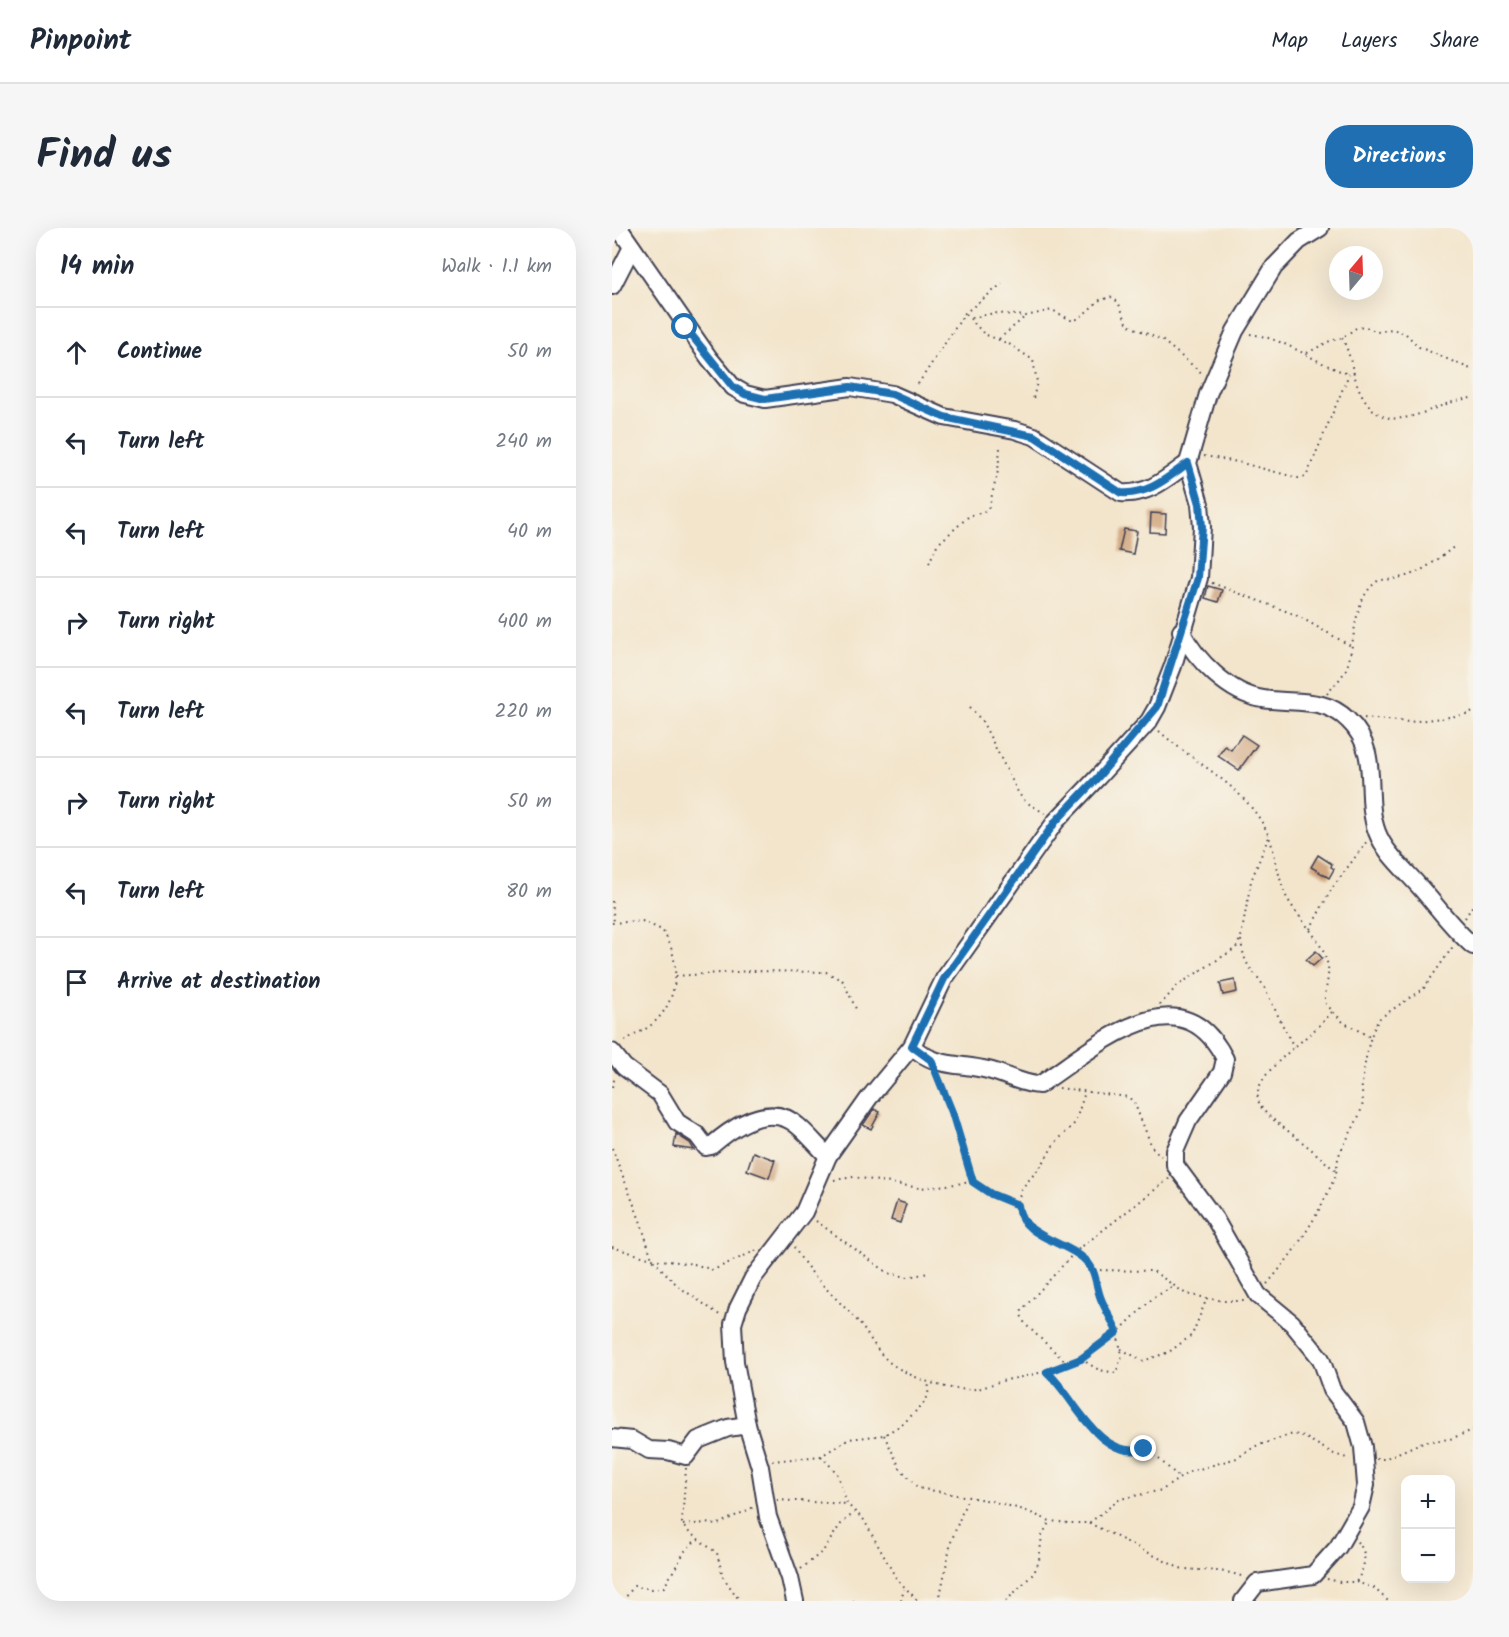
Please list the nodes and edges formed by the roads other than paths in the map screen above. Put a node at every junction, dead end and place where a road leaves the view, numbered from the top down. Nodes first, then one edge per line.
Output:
1 (619, 228) edge
2 (1320, 228) edge
3 (632, 247) junction
4 (612, 286) edge
5 (1188, 463) junction
6 (1181, 632) junction
7 (1473, 946) edge
8 (912, 1046) junction
9 (613, 1053) edge
10 (828, 1156) junction
11 (747, 1425) junction
12 (612, 1438) edge
13 (795, 1601) edge
14 (1243, 1601) edge

1 - 3 street
2 - 5 street
3 - 4 street
3 - 5 street
5 - 6 street
6 - 7 street
6 - 8 street
8 - 10 street
8 - 14 street
9 - 10 street
10 - 11 street
11 - 12 street
11 - 13 street

